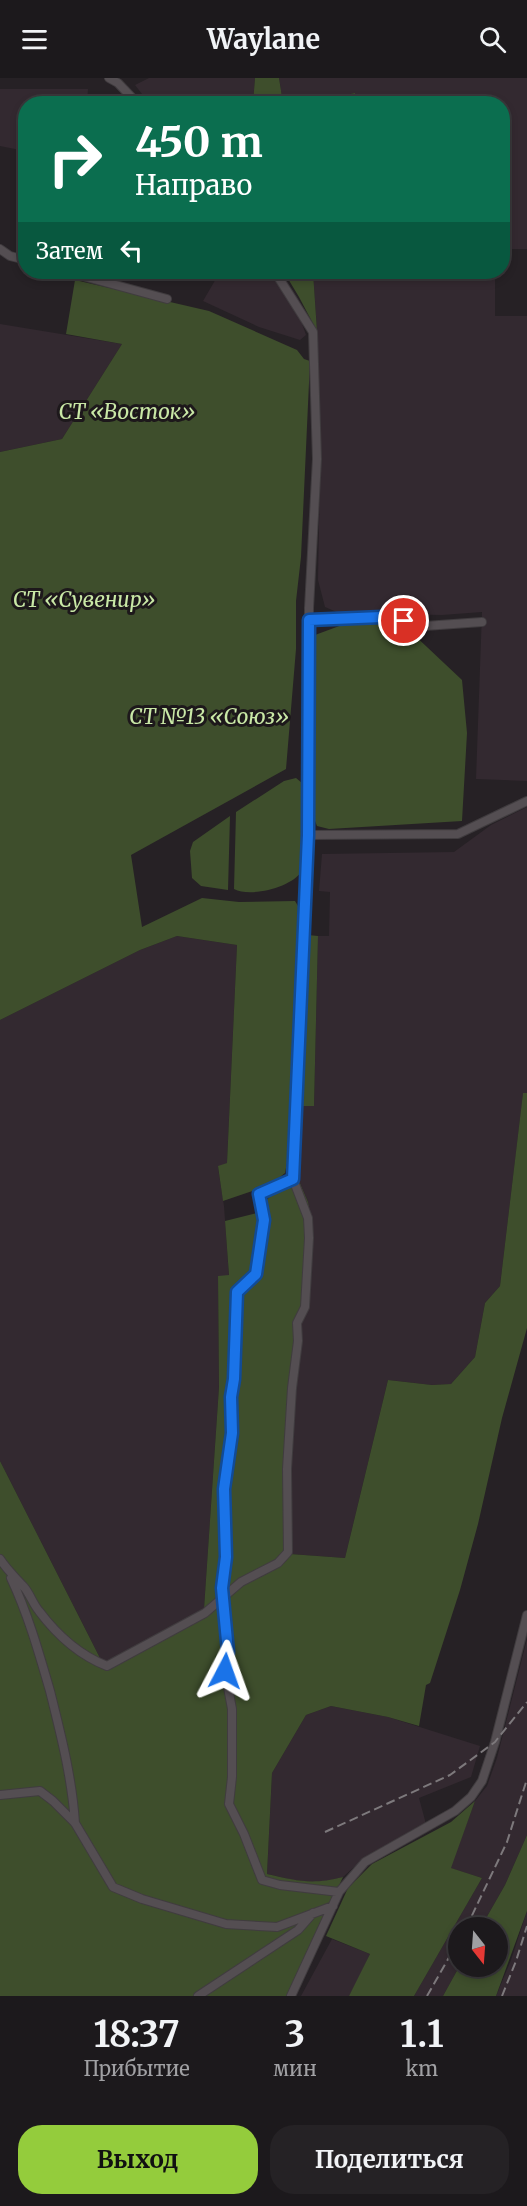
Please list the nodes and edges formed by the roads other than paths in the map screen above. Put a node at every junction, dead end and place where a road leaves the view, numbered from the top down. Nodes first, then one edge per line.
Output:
1 (109, 78) edge
2 (130, 96) edge
3 (0, 249) edge
4 (18, 258) edge
5 (95, 279) edge
6 (279, 279) edge
7 (167, 298) dead end
8 (309, 620) junction
9 (482, 622) dead end
10 (527, 801) edge
11 (308, 835) junction
12 (293, 1179) junction
13 (0, 1559) edge
14 (9, 1574) junction
15 (223, 1597) junction
16 (527, 1615) edge
17 (0, 1795) edge
18 (75, 1823) junction
19 (339, 1892) junction
20 (333, 1906) junction
21 (314, 1912) junction
22 (198, 1996) edge
23 (291, 1996) edge

1 - 2 street
3 - 4 street
5 - 7 street
6 - 8 street
8 - 9 street
8 - 11 street
10 - 11 street
11 - 12 street
12 - 15 street
12 - 15 street
13 - 14 street
14 - 15 street
14 - 18 street
15 - 19 street
16 - 19 street
17 - 18 street
18 - 21 street
19 - 20 street
20 - 21 street
20 - 23 street
21 - 22 street

